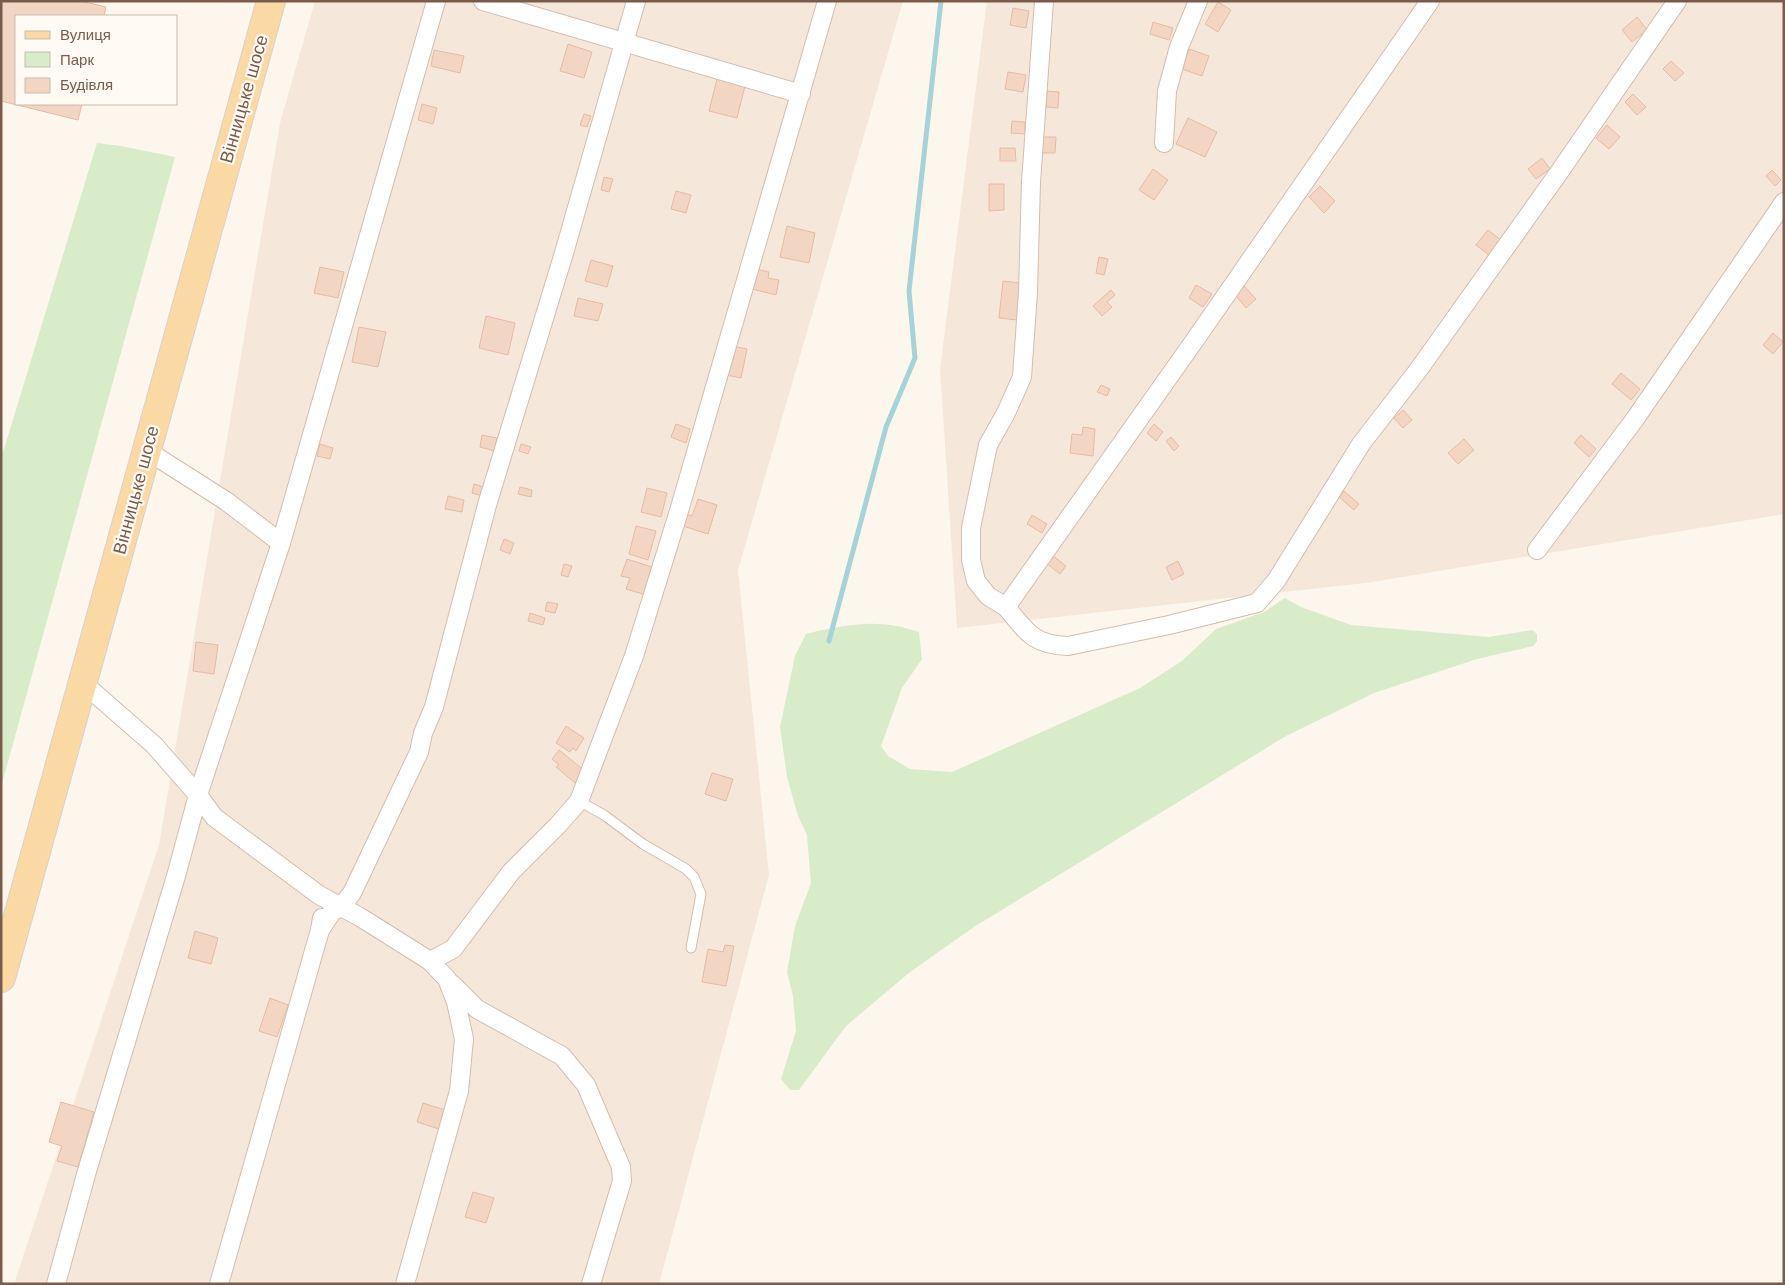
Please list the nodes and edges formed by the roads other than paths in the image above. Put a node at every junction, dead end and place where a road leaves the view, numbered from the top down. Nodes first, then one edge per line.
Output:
1 (271, 1) edge
2 (436, 1) edge
3 (483, 1) edge
4 (636, 1) edge
5 (827, 1) edge
6 (1044, 1) edge
7 (1198, 1) edge
8 (1430, 1) edge
9 (1677, 1) edge
10 (625, 42) junction
11 (801, 94) junction
12 (1164, 143) dead end
13 (1784, 202) edge
14 (146, 450) junction
15 (282, 544) junction
16 (1537, 550) dead end
17 (1006, 607) junction
18 (82, 683) junction
19 (198, 795) junction
20 (579, 801) junction
21 (319, 895) junction
22 (341, 907) junction
23 (320, 930) junction
24 (691, 948) dead end
25 (430, 961) junction
26 (1, 978) edge
27 (447, 979) junction
28 (56, 1284) edge
29 (219, 1284) edge
30 (405, 1284) edge
31 (591, 1284) edge

1 - 14 main road, Вінницьке шосе
2 - 15 street
3 - 10 street
4 - 10 street
5 - 11 street
6 - 17 street
7 - 12 street
8 - 17 street
9 - 17 street
10 - 11 street
10 - 22 street
11 - 20 street
13 - 16 street
14 - 15 street
14 - 18 main road, Вінницьке шосе
15 - 19 street
18 - 19 street
18 - 26 main road, Вінницьке шосе
19 - 21 street
19 - 28 street
20 - 24 lane
20 - 25 street
21 - 22 street
21 - 23 street
22 - 23 street
22 - 25 street
23 - 29 street
25 - 27 street
27 - 30 street
27 - 31 street

